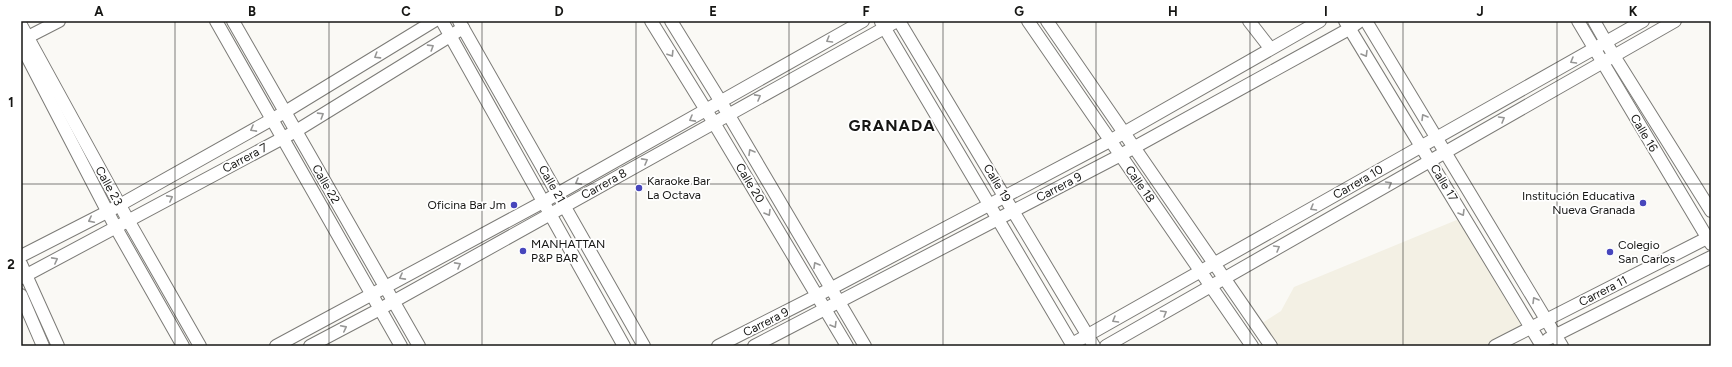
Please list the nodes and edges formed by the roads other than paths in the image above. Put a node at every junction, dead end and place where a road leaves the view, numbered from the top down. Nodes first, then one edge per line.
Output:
1 (59, 21) edge
2 (216, 21) edge
3 (233, 21) edge
4 (434, 21) edge
5 (442, 21) edge
6 (651, 21) edge
7 (671, 21) edge
8 (863, 21) edge
9 (898, 21) edge
10 (1028, 21) edge
11 (1047, 21) edge
12 (1249, 21) edge
13 (1320, 21) edge
14 (1360, 21) edge
15 (1366, 21) edge
16 (1578, 21) edge
17 (1594, 21) edge
18 (1643, 21) edge
19 (1675, 21) edge
20 (21, 25) edge
21 (461, 25) edge
22 (882, 25) edge
23 (1347, 25) edge
24 (450, 36) junction
25 (23, 41) edge
26 (1606, 42) junction
27 (1270, 48) junction
28 (1594, 49) junction
29 (1614, 56) junction
30 (1602, 62) junction
31 (721, 102) junction
32 (706, 110) junction
33 (285, 112) junction
34 (728, 114) junction
35 (272, 119) junction
36 (714, 122) junction
37 (296, 131) junction
38 (1124, 133) junction
39 (283, 138) junction
40 (1436, 138) junction
41 (1110, 140) junction
42 (1135, 147) junction
43 (1421, 147) junction
44 (1445, 152) junction
45 (1120, 155) junction
46 (1430, 161) junction
47 (557, 193) junction
48 (1005, 196) junction
49 (543, 202) junction
50 (989, 205) junction
51 (564, 206) junction
52 (114, 208) junction
53 (1014, 211) junction
54 (1711, 211) edge
55 (550, 214) junction
56 (128, 220) junction
57 (998, 220) junction
58 (116, 228) junction
59 (1710, 239) edge
60 (21, 256) edge
61 (1711, 257) edge
62 (1214, 264) junction
63 (23, 272) edge
64 (1200, 272) junction
65 (1224, 278) junction
66 (385, 286) junction
67 (1211, 286) junction
68 (830, 289) junction
69 (372, 294) junction
70 (21, 295) edge
71 (817, 296) junction
72 (393, 302) junction
73 (838, 302) junction
74 (1142, 304) junction
75 (380, 309) junction
76 (824, 309) junction
77 (1546, 320) junction
78 (1150, 321) junction
79 (1531, 327) junction
80 (1555, 335) junction
81 (1091, 341) edge
82 (1073, 345) edge
83 (1539, 345) edge
84 (43, 346) edge
85 (58, 346) edge
86 (183, 346) edge
87 (200, 346) edge
88 (276, 346) edge
89 (310, 346) edge
90 (401, 346) edge
91 (419, 346) edge
92 (624, 346) edge
93 (644, 346) edge
94 (718, 346) edge
95 (754, 346) edge
96 (847, 346) edge
97 (865, 346) edge
98 (1106, 346) edge
99 (1252, 346) edge
100 (1271, 346) edge
101 (1494, 346) edge
102 (1562, 346) edge

1 - 25 street
2 - 35 street, Calle 22
3 - 33 street, Calle 22
4 -> 33 street, Carrera 7
5 - 24 street, Calle 21
6 -> 32 street, Calle 20
7 - 31 street, Calle 20
8 -> 31 street, Carrera 8
9 - 22 street, Carrera 8
9 - 48 street, Calle 19
10 - 41 street, Calle 18
11 - 38 street, Calle 18
12 - 27 street
13 - 27 street, Carrera 9
14 - 23 street, Carrera 9
40 -> 15 street, Calle 17
16 - 28 street, Calle 16
17 - 26 street, Calle 16
18 - 26 street, Carrera 10
19 - 29 street, Carrera 10
20 - 25 street, Calle 23
21 - 24 street, Carrera 7
21 - 47 street, Calle 21
34 -> 22 street, Carrera 8
22 - 50 street, Calle 19
23 - 42 street, Carrera 9
23 -> 43 street, Calle 17
37 -> 24 street, Carrera 7
24 - 49 street, Calle 21
25 - 52 street, Calle 23
26 - 28 street, Carrera 10
26 - 29 street, Calle 16
27 - 38 street, Carrera 9
28 - 30 street, Calle 16
28 -> 40 street, Carrera 10
29 - 30 street, Carrera 10
29 - 54 street, Calle 16
44 -> 30 street, Carrera 10
30 - 59 street, Calle 16
31 - 32 street, Carrera 8
31 - 34 street, Calle 20
32 - 36 street, Calle 20
32 -> 47 street, Carrera 8
33 - 35 street, Carrera 7
33 - 37 street, Calle 22
34 - 36 street, Carrera 8
68 -> 34 street, Calle 20
35 - 39 street, Calle 22
35 -> 52 street, Carrera 7
51 -> 36 street, Carrera 8
36 -> 71 street, Calle 20
37 - 39 street, Carrera 7
37 - 66 street, Calle 22
38 - 41 street, Carrera 9
38 - 42 street, Calle 18
56 -> 39 street, Carrera 7
39 - 69 street, Calle 22
40 - 43 street, Carrera 10
40 - 44 street, Calle 17
41 - 45 street, Calle 18
41 - 48 street, Carrera 9
42 - 45 street, Carrera 9
42 - 62 street, Calle 18
43 - 46 street, Calle 17
43 -> 62 street, Carrera 10
44 - 46 street, Carrera 10
77 -> 44 street, Calle 17
45 - 53 street, Carrera 9
45 - 64 street, Calle 18
65 -> 46 street, Carrera 10
46 -> 79 street, Calle 17
47 - 49 street, Carrera 8
47 - 51 street, Calle 21
48 - 50 street, Carrera 9
48 - 53 street, Calle 19
49 - 55 street, Calle 21
49 -> 66 street, Carrera 8
50 - 57 street, Calle 19
50 - 68 street, Carrera 9
51 - 55 street, Carrera 8
51 - 93 street, Calle 21
52 - 56 street, Calle 23
52 - 58 street, Calle 23
52 -> 60 street, Carrera 7
53 - 57 street, Carrera 9
53 - 81 street, Calle 19
72 -> 55 street, Carrera 8
55 - 92 street, Calle 21
56 - 58 street, Carrera 7
56 - 87 street, Calle 23
57 - 73 street, Carrera 9
57 - 82 street, Calle 19
63 -> 58 street, Carrera 7
58 - 86 street, Calle 23
59 - 77 street, Carrera 11
61 - 80 street, Carrera 11
62 - 64 street, Carrera 10
62 - 65 street, Calle 18
63 - 85 street
64 - 67 street, Calle 18
64 - 74 street, Carrera 10
65 - 67 street, Carrera 10
65 - 100 street, Calle 18
66 - 69 street, Carrera 8
66 - 72 street, Calle 22
78 -> 67 street, Carrera 10
67 - 99 street, Calle 18
68 - 71 street, Carrera 9
68 - 73 street, Calle 20
69 - 75 street, Calle 22
69 - 88 street, Carrera 8
70 - 84 street
71 - 76 street, Calle 20
71 - 94 street, Carrera 9
72 - 75 street, Carrera 8
72 - 91 street, Calle 22
73 - 76 street, Carrera 9
73 - 97 street, Calle 20
74 - 78 street
74 -> 81 street, Carrera 10
89 -> 75 street, Carrera 8
75 - 90 street, Calle 22
76 - 95 street, Carrera 9
76 -> 96 street, Calle 20
77 - 79 street, Carrera 11
77 - 80 street, Calle 17
78 - 98 street, Carrera 10
79 - 83 street, Calle 17
79 - 101 street, Carrera 11
80 - 83 street, Carrera 11
80 - 102 street, Calle 17
81 - 82 street, Carrera 10

